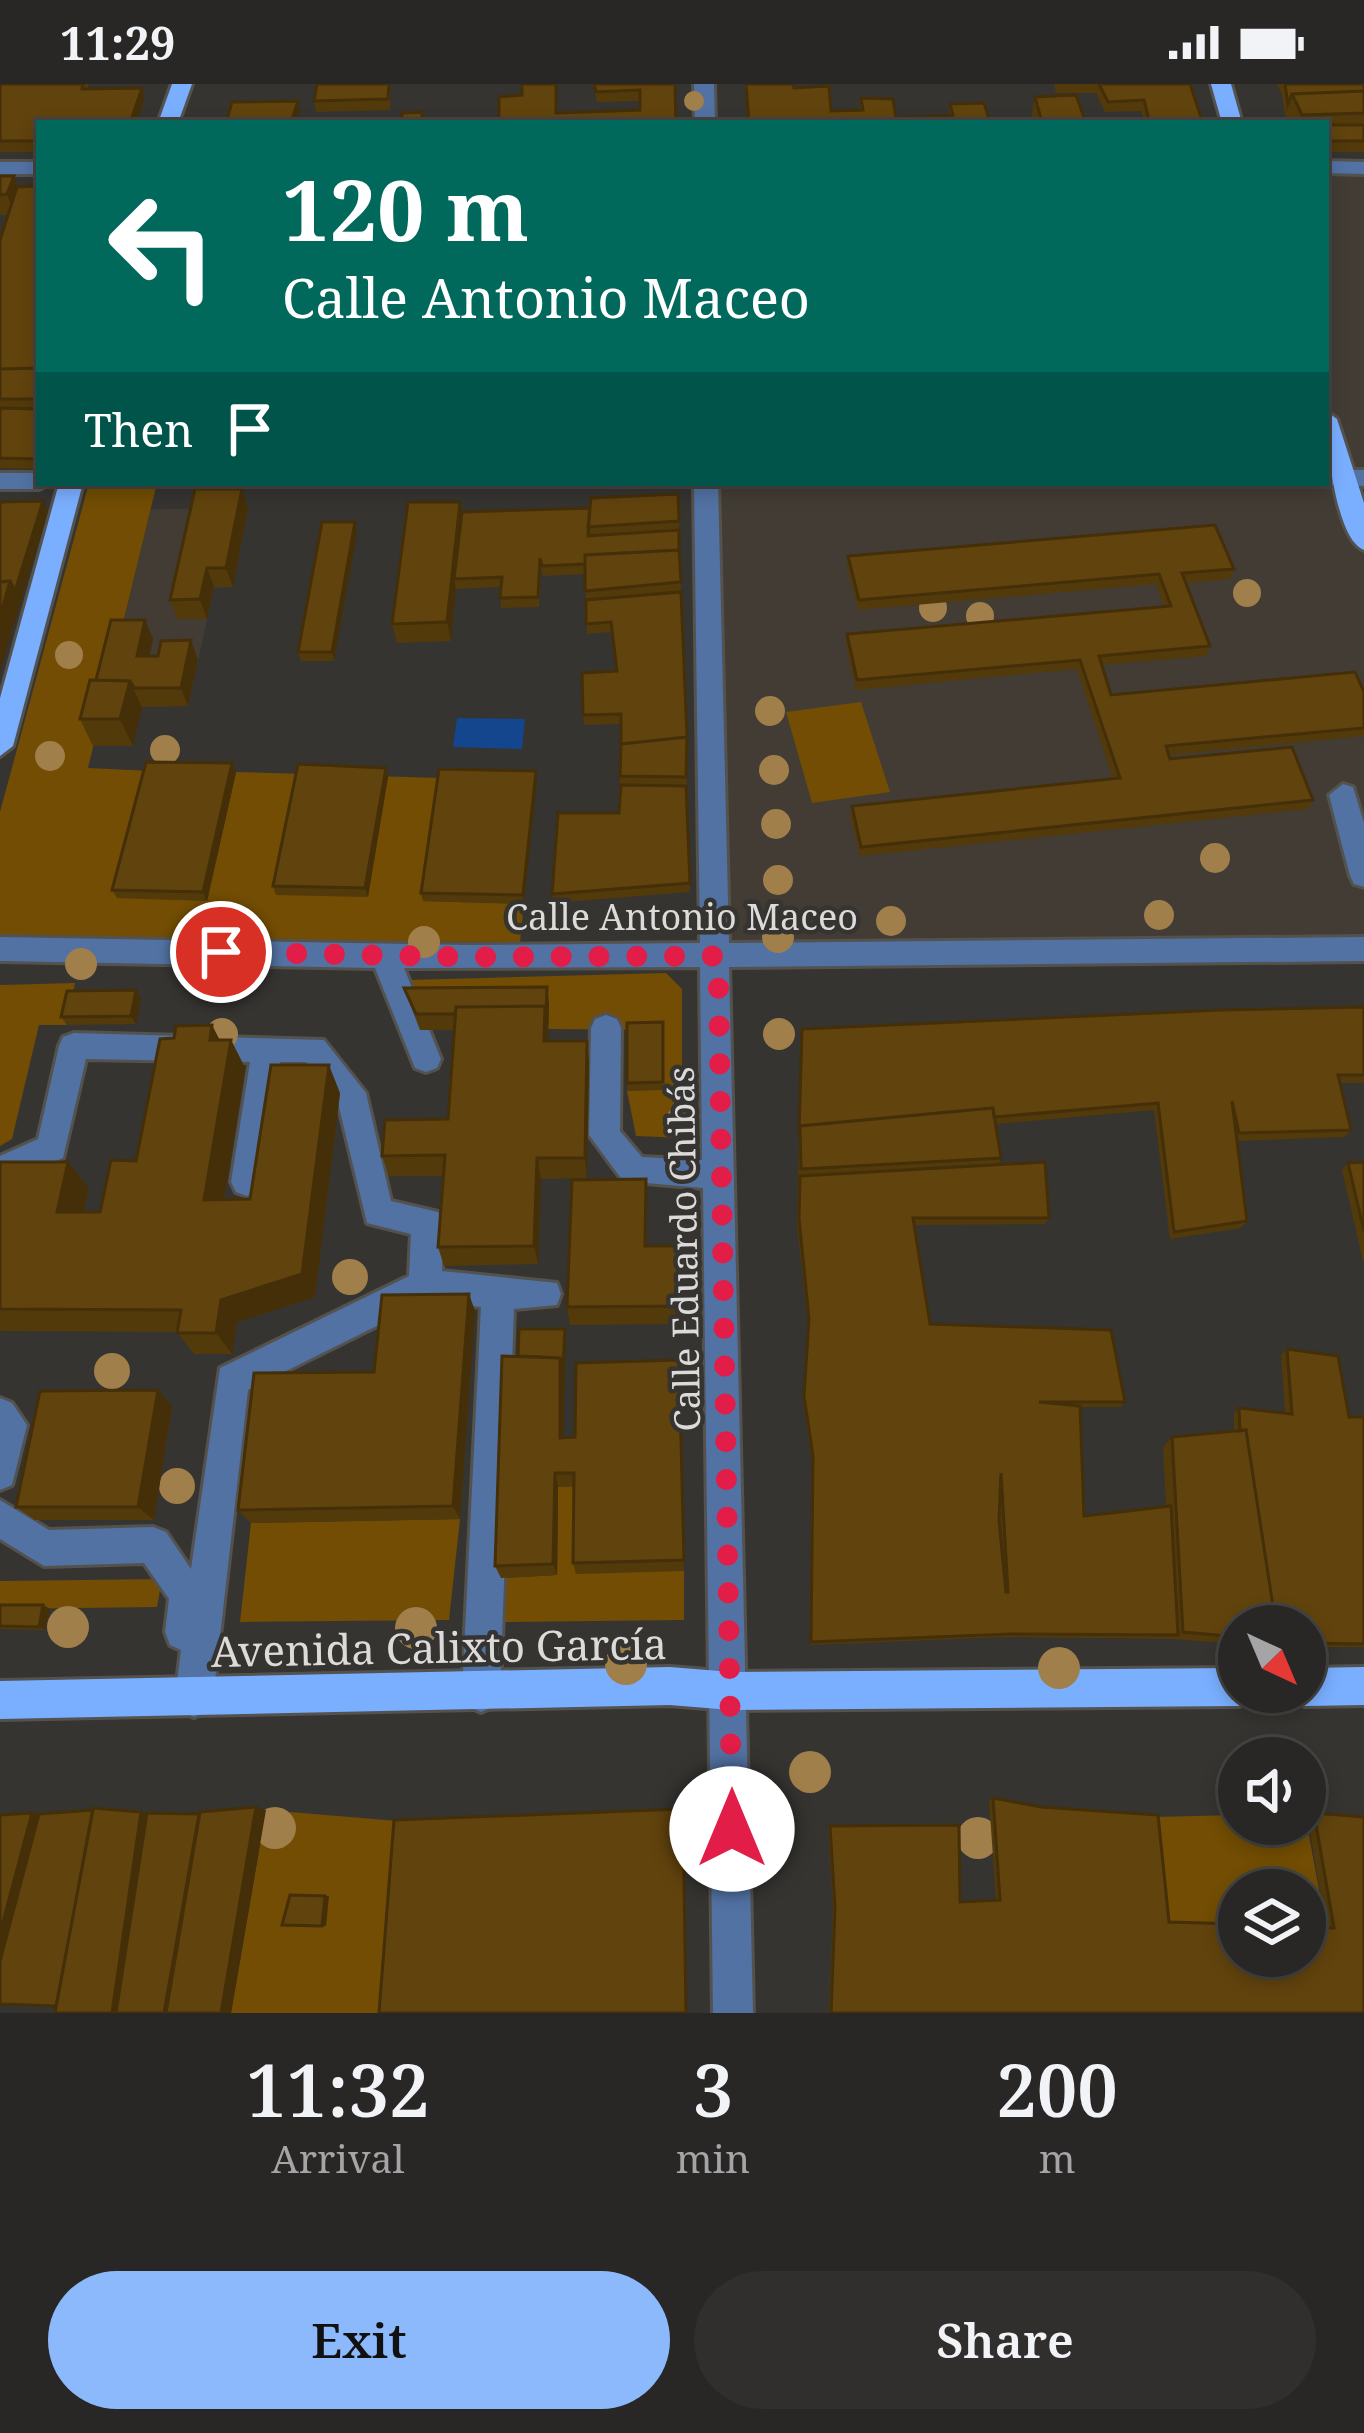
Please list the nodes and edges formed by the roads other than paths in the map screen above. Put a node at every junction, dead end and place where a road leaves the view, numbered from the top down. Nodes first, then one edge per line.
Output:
1 (182, 84) edge
2 (704, 84) edge
3 (1221, 84) edge
4 (169, 120) edge
5 (705, 120) edge
6 (1231, 120) edge
7 (1329, 167) edge
8 (0, 168) edge
9 (36, 168) edge
10 (1364, 168) edge
11 (1329, 428) edge
12 (1345, 478) edge
13 (0, 481) edge
14 (36, 481) edge
15 (70, 486) edge
16 (706, 486) edge
17 (1364, 542) edge
18 (0, 746) edge
19 (1343, 795) dead end
20 (1364, 876) edge
21 (0, 949) edge
22 (1364, 949) edge
23 (385, 956) junction
24 (718, 956) junction
25 (607, 1028) dead end
26 (267, 1049) junction
27 (427, 1059) dead end
28 (0, 1171) edge
29 (721, 1175) junction
30 (247, 1182) edge
31 (425, 1285) junction
32 (498, 1294) junction
33 (545, 1294) dead end
34 (0, 1415) edge
35 (0, 1473) edge
36 (0, 1517) edge
37 (1364, 1686) edge
38 (1218, 1687) edge
39 (1326, 1687) edge
40 (730, 1691) junction
41 (481, 1693) junction
42 (185, 1698) junction
43 (0, 1700) edge
44 (733, 2013) edge

1 - 4 main road
2 - 5 street
3 - 6 main road
7 - 10 street
8 - 9 street
11 - 12 main road
12 - 17 main road
13 - 14 street
15 - 18 main road
16 - 24 street, Calle Eduardo Chibás
19 - 20 street
21 - 23 street, Calle Antonio Maceo
22 - 24 street, Calle Antonio Maceo
23 - 24 street, Calle Antonio Maceo
23 - 27 street
24 - 29 street, Calle Eduardo Chibás
25 - 29 street
26 - 28 street
26 - 30 street
26 - 31 street
29 - 40 street, Calle Eduardo Chibás
31 - 32 street
31 - 42 street
32 - 33 street
32 - 41 street
34 - 35 street
36 - 42 street
37 - 39 main road
38 - 40 main road, Avenida Calixto García
40 - 41 main road, Avenida Calixto García
40 - 44 street, Calle Eduardo Chibás
41 - 42 main road, Avenida Calixto García
42 - 43 main road, Avenida Calixto García

